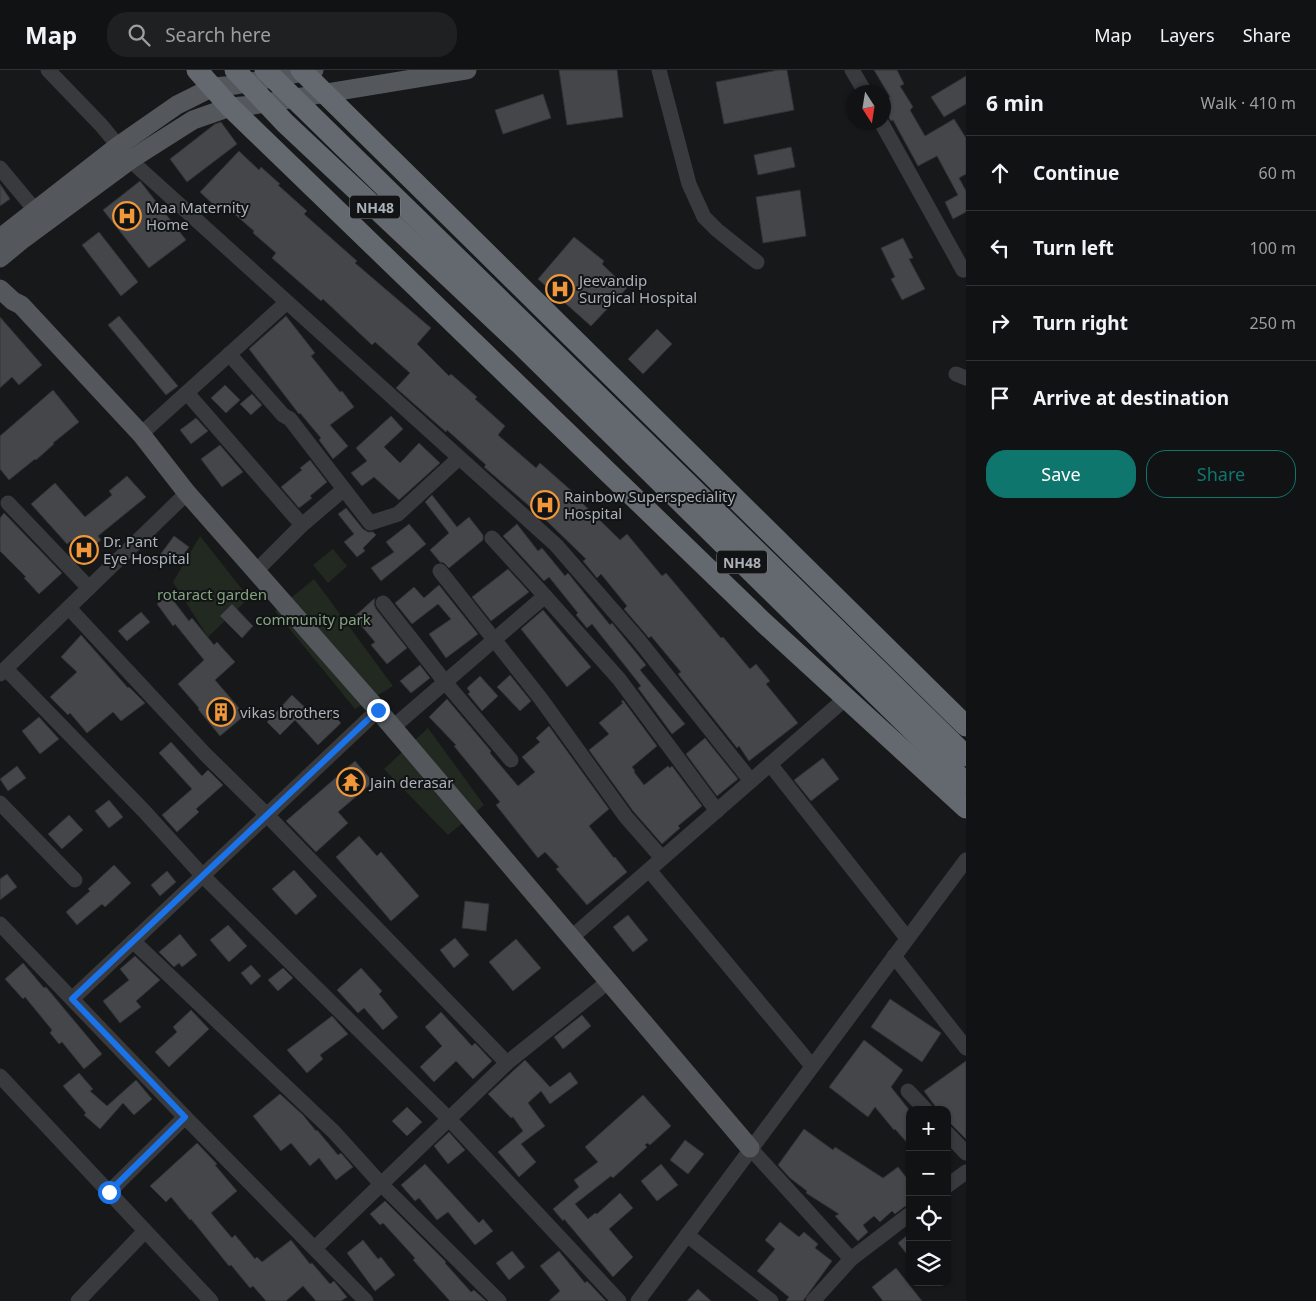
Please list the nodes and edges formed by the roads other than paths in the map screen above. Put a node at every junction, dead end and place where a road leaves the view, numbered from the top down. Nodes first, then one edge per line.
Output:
1 (48, 70) edge
2 (197, 70) edge
3 (235, 70) edge
4 (265, 70) edge
5 (467, 70) edge
6 (658, 70) edge
7 (852, 70) edge
8 (306, 71) edge
9 (861, 85) edge
10 (214, 88) junction
11 (326, 94) junction
12 (230, 107) junction
13 (886, 130) edge
14 (124, 153) junction
15 (0, 168) edge
16 (35, 210) junction
17 (0, 238) edge
18 (0, 258) edge
19 (757, 262) dead end
20 (963, 270) dead end
21 (0, 274) edge
22 (0, 289) edge
23 (287, 302) junction
24 (21, 305) junction
25 (526, 337) junction
26 (230, 354) junction
27 (187, 393) junction
28 (141, 434) junction
29 (459, 458) junction
30 (343, 490) junction
31 (187, 493) junction
32 (8, 503) dead end
33 (302, 525) junction
34 (492, 538) dead end
35 (256, 571) junction
36 (440, 571) dead end
37 (89, 588) junction
38 (545, 596) junction
39 (383, 603) dead end
40 (785, 605) junction
41 (69, 608) junction
42 (763, 622) junction
43 (494, 640) junction
44 (3, 672) edge
45 (446, 682) junction
46 (846, 698) junction
47 (378, 710) junction
48 (966, 726) edge
49 (392, 728) junction
50 (966, 756) edge
51 (511, 760) dead end
52 (770, 764) junction
53 (751, 781) junction
54 (966, 783) edge
55 (0, 803) edge
56 (966, 808) edge
57 (716, 811) junction
58 (266, 814) junction
59 (662, 858) junction
60 (966, 860) edge
61 (649, 870) junction
62 (202, 875) junction
63 (75, 880) dead end
64 (0, 924) edge
65 (572, 937) junction
66 (907, 938) junction
67 (133, 941) junction
68 (894, 956) junction
69 (609, 981) junction
70 (72, 999) junction
71 (966, 1048) edge
72 (507, 1064) junction
73 (812, 1066) junction
74 (0, 1076) edge
75 (908, 1091) dead end
76 (922, 1106) edge
77 (185, 1117) junction
78 (448, 1119) junction
79 (951, 1137) edge
80 (750, 1148) junction
81 (966, 1153) edge
82 (966, 1172) edge
83 (951, 1183) edge
84 (381, 1184) junction
85 (109, 1192) junction
86 (906, 1217) edge
87 (146, 1231) junction
88 (687, 1234) junction
89 (315, 1248) junction
90 (851, 1259) junction
91 (78, 1301) edge
92 (211, 1301) edge
93 (366, 1301) edge
94 (499, 1301) edge
95 (619, 1301) edge
96 (638, 1301) edge
97 (771, 1301) edge
98 (813, 1301) edge

1 - 14 street
2 - 10 highway
3 - 25 highway, NH48, bridge
4 - 25 highway, NH48, bridge
5 - 11 main road
6 - 19 street
7 - 9 street
8 - 10 main road
8 - 11 highway
10 - 12 highway
10 - 14 main road
11 - 12 main road
11 - 48 highway
12 - 14 main road
12 - 42 highway
13 - 20 street
14 - 16 main road
14 - 18 main road
14 - 23 street
15 - 16 street
16 - 17 main road
21 - 24 main road
22 - 24 main road
23 - 26 street
23 - 29 street
24 - 28 main road
25 - 40 highway, NH48
25 - 50 highway, NH48
26 - 27 street
26 - 30 street
27 - 28 street
27 - 33 street
28 - 31 main road
29 - 30 street
29 - 53 street
30 - 33 street
31 - 35 main road
31 - 37 street
32 - 37 street
33 - 35 street
34 - 38 street
35 - 47 main road
36 - 43 street
37 - 41 street
38 - 43 street
38 - 57 street
39 - 45 street
40 - 42 highway
40 - 54 highway, NH48
41 - 44 street
41 - 58 street
42 - 46 highway
43 - 45 street
43 - 59 street
44 - 62 street
45 - 49 street
45 - 51 street
46 - 52 street
46 - 56 highway
47 - 49 main road
47 - 58 street
49 - 65 main road
52 - 53 street
52 - 66 street
53 - 57 street
55 - 63 street
57 - 59 street
58 - 62 street
58 - 72 street
59 - 61 street
60 - 66 street
61 - 65 street
61 - 73 street
62 - 67 street
62 - 78 street
64 - 70 street
65 - 69 main road
66 - 68 street
67 - 70 street
67 - 84 street
68 - 71 street
68 - 73 street
69 - 72 street
69 - 80 main road
70 - 77 street
72 - 78 street
73 - 80 street
74 - 85 street
75 - 76 street
77 - 85 street
77 - 89 street
78 - 84 street
78 - 95 street
79 - 81 street
80 - 88 street
80 - 90 street
82 - 83 street
84 - 89 street
84 - 94 street
85 - 87 street
86 - 90 street
87 - 91 street
87 - 92 street
88 - 96 street
88 - 97 street
89 - 93 street
90 - 98 street

